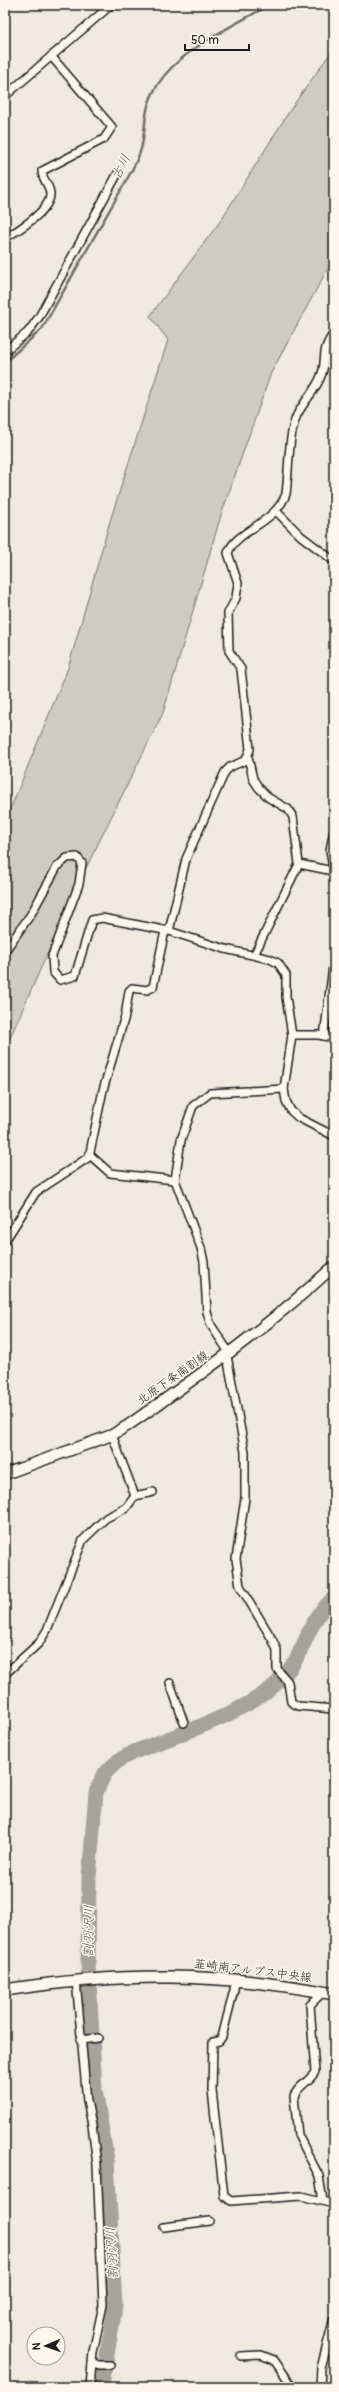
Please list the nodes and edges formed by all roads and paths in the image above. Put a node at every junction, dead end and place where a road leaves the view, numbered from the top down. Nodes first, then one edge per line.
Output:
1 (111, 5) edge
2 (51, 56) junction
3 (5, 96) edge
4 (118, 173) dead end
5 (5, 238) edge
6 (334, 333) edge
7 (5, 351) edge
8 (276, 511) junction
9 (334, 561) edge
10 (248, 757) junction
11 (334, 830) edge
12 (298, 864) junction
13 (334, 872) edge
14 (167, 931) junction
15 (5, 951) edge
16 (254, 955) junction
17 (334, 959) edge
18 (292, 1035) junction
19 (324, 1036) junction
20 (334, 1038) edge
21 (284, 1089) junction
22 (334, 1136) edge
23 (90, 1155) junction
24 (175, 1180) junction
25 (5, 1241) edge
26 (334, 1266) edge
27 (228, 1355) junction
28 (112, 1435) junction
29 (5, 1474) edge
30 (153, 1492) dead end
31 (134, 1496) junction
32 (5, 1674) edge
33 (170, 1683) dead end
34 (334, 1709) edge
35 (184, 1723) dead end
36 (235, 1979) junction
37 (80, 1980) junction
38 (5, 1990) edge
39 (329, 1993) edge
40 (98, 2038) dead end
41 (83, 2040) junction
42 (323, 2201) junction
43 (334, 2204) edge
44 (210, 2221) dead end
45 (164, 2227) dead end
46 (334, 2318) edge
47 (241, 2356) dead end
48 (94, 2365) junction
49 (109, 2365) dead end
50 (90, 2387) edge
51 (294, 2387) edge
52 (320, 2387) edge

1 - 2 street
2 - 3 street
2 - 5 street
4 - 7 street
6 - 8 street
8 - 9 street
8 - 10 street
10 - 12 street
10 - 14 street
11 - 13 street
12 - 13 street
12 - 16 street
14 - 15 street
14 - 16 street
14 - 23 street
16 - 18 street
17 - 19 street
18 - 19 street
18 - 21 street
19 - 20 street
21 - 22 street
21 - 24 street
23 - 24 street
23 - 25 street
24 - 27 street
26 - 27 main road, 北原下条南割線
27 - 28 main road, 北原下条南割線
27 - 34 street
28 - 29 main road, 北原下条南割線
28 - 31 street
30 - 31 street
31 - 32 street
33 - 35 street
36 - 37 main road, 韮崎南アルプス中央線
36 - 39 main road, 韮崎南アルプス中央線
36 - 42 street
37 - 38 main road
37 - 41 street
39 - 42 street
40 - 41 street
41 - 48 street
42 - 43 street
44 - 45 street
46 - 52 street
47 - 51 street
48 - 49 street
48 - 50 street

